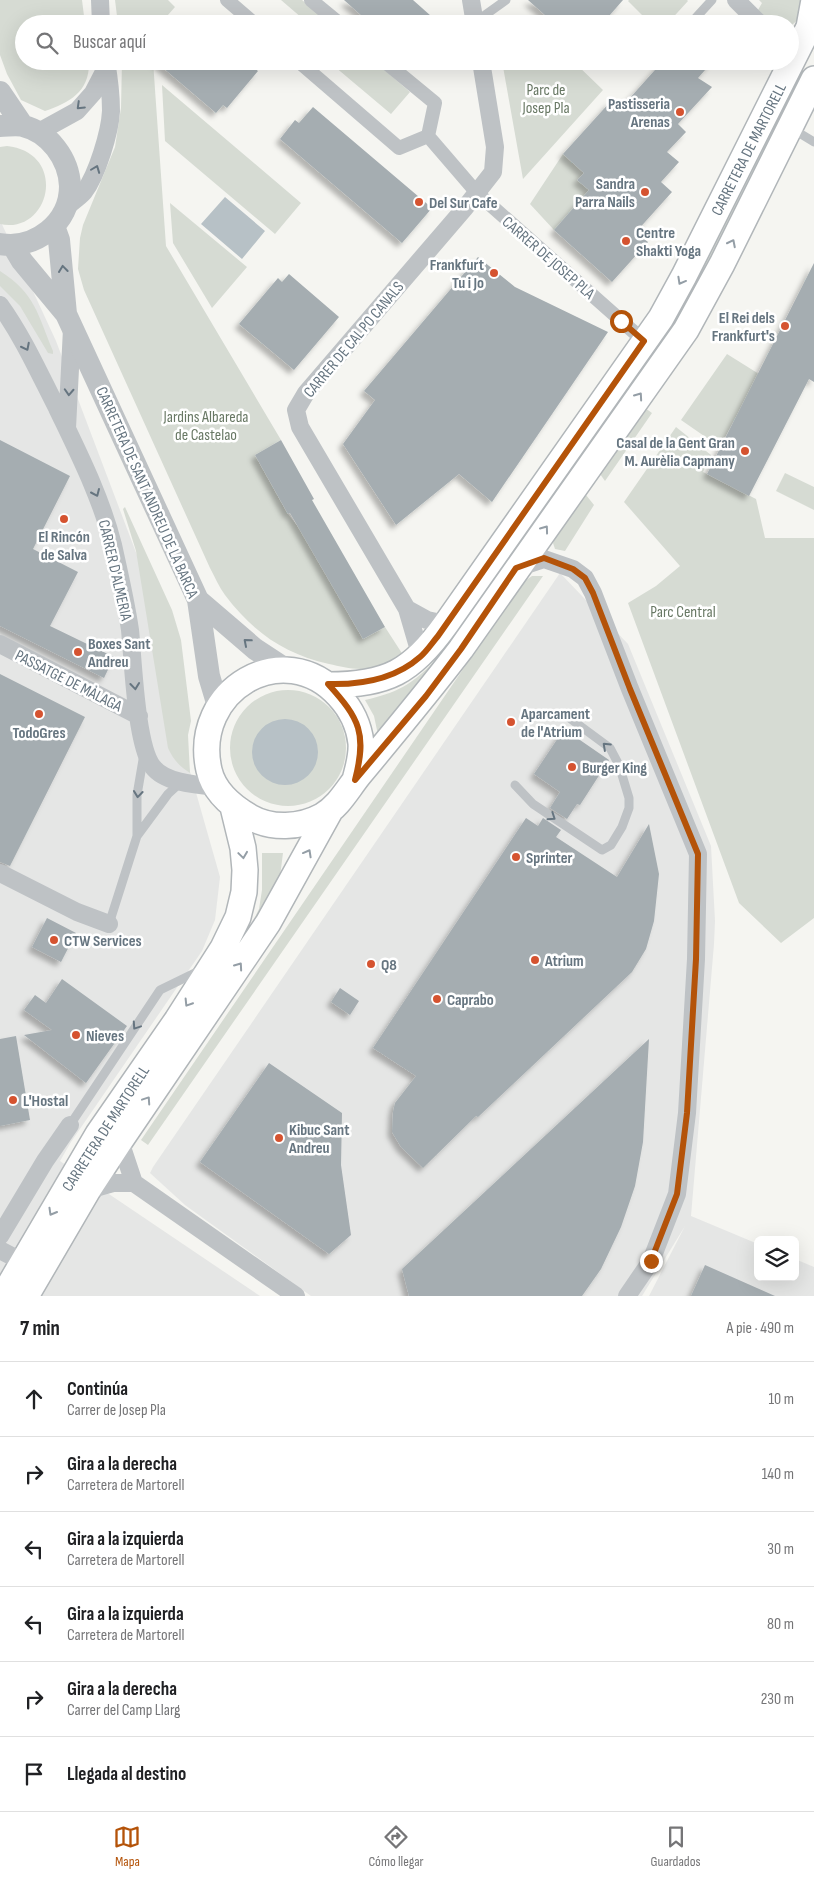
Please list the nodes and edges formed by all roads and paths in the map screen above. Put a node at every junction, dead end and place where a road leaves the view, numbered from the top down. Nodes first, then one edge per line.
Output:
1 (100, 0) edge
2 (227, 0) edge
3 (312, 0) edge
4 (470, 0) edge
5 (506, 0) edge
6 (712, 0) edge
7 (736, 0) edge
8 (814, 0) edge
9 (101, 15) edge
10 (244, 15) edge
11 (330, 15) edge
12 (472, 15) edge
13 (486, 15) edge
14 (698, 15) edge
15 (751, 15) edge
16 (800, 30) edge
17 (103, 70) edge
18 (107, 70) edge
19 (308, 70) edge
20 (395, 70) edge
21 (482, 70) edge
22 (781, 70) edge
23 (814, 79) edge
24 (0, 92) edge
25 (0, 126) edge
26 (790, 128) junction
27 (30, 129) junction
28 (428, 136) junction
29 (814, 142) edge
30 (477, 193) junction
31 (66, 207) junction
32 (54, 226) junction
33 (7, 245) edge
34 (0, 305) edge
35 (69, 320) junction
36 (644, 341) junction
37 (67, 430) junction
38 (516, 568) junction
39 (198, 600) junction
40 (408, 609) junction
41 (446, 624) junction
42 (0, 644) edge
43 (421, 657) junction
44 (287, 670) junction
45 (328, 684) junction
46 (218, 706) junction
47 (564, 714) dead end
48 (139, 716) junction
49 (145, 752) junction
50 (355, 780) junction
51 (180, 782) junction
52 (515, 785) dead end
53 (217, 787) junction
54 (233, 807) junction
55 (330, 811) junction
56 (137, 836) junction
57 (0, 873) edge
58 (109, 924) joint
59 (212, 964) junction
60 (70, 1126) joint
61 (120, 1141) junction
62 (134, 1183) junction
63 (88, 1190) junction
64 (0, 1236) edge
65 (0, 1250) edge
66 (23, 1262) junction
67 (3, 1296) edge
68 (26, 1296) edge
69 (296, 1296) edge
70 (626, 1296) edge

1 - 9 street
2 - 10 street
3 - 11 street
4 - 12 street
5 - 13 lane
6 - 14 lane
7 - 15 street
8 - 16 main road, CARRETERA DE MARTORELL
17 -> 27 street
31 -> 18 street
19 - 28 street
20 - 28 street
21 - 30 street
22 -> 36 main road, CARRETERA DE MARTORELL
23 - 26 main road, CARRETERA DE MARTORELL
24 - 27 street
25 - 27 street
26 - 29 lane
38 -> 26 main road, CARRETERA DE MARTORELL
27 - 31 street
28 - 30 street, CARRER DE JOSEP PLA
30 - 36 street, CARRER DE JOSEP PLA
30 - 40 street, CARRER DE CAL PO CANALS
31 - 32 street
32 - 33 street
35 -> 32 street, CARRETERA DE SANT ANDREU DE LA BARCA
33 - 35 street, CARRETERA DE SANT ANDREU DE LA BARCA
34 -> 37 street, CARRER D'ALMERIA
35 -> 37 street, CARRER D'ALMERIA
35 - 39 street, CARRETERA DE SANT ANDREU DE LA BARCA
36 - 41 main road, CARRETERA DE MARTORELL
37 -> 48 street, CARRER D'ALMERIA
38 - 50 main road, CARRETERA DE MARTORELL
38 - 70 street
44 -> 39 street
39 - 46 street, CARRETERA DE SANT ANDREU DE LA BARCA
40 - 41 street
40 - 43 street, CARRER DE CAL PO CANALS
41 - 43 main road, CARRETERA DE MARTORELL
42 - 48 street, PASSATGE DE MÀLAGA
43 - 45 main road, CARRETERA DE MARTORELL
44 - 45 main road, CARRETERA DE MARTORELL
44 - 46 main road, CARRETERA DE MARTORELL
45 - 50 main road, CARRETERA DE MARTORELL
46 - 53 main road, CARRETERA DE MARTORELL
52 -> 47 lane
48 - 49 street, CARRER D'ALMERIA
49 - 51 street, CARRER D'ALMERIA
49 -> 56 lane
50 - 55 main road, CARRETERA DE MARTORELL
51 - 53 street, CARRER D'ALMERIA
51 - 56 lane
53 - 54 main road, CARRETERA DE MARTORELL
54 - 55 main road, CARRETERA DE MARTORELL
54 -> 59 main road, CARRETERA DE MARTORELL
61 -> 55 main road, CARRETERA DE MARTORELL
56 - 58 lane
57 - 58 street
59 -> 60 lane, CARRETERA DE MARTORELL
59 -> 66 main road, CARRETERA DE MARTORELL
60 - 64 street, CARRETERA DE MARTORELL
61 - 62 street, CARRETERA DE MARTORELL
61 - 63 main road, CARRETERA DE MARTORELL
62 - 63 street, CARRETERA DE MARTORELL
62 - 69 street
63 - 68 main road, CARRETERA DE MARTORELL
65 - 66 street
66 - 67 main road, CARRETERA DE MARTORELL

